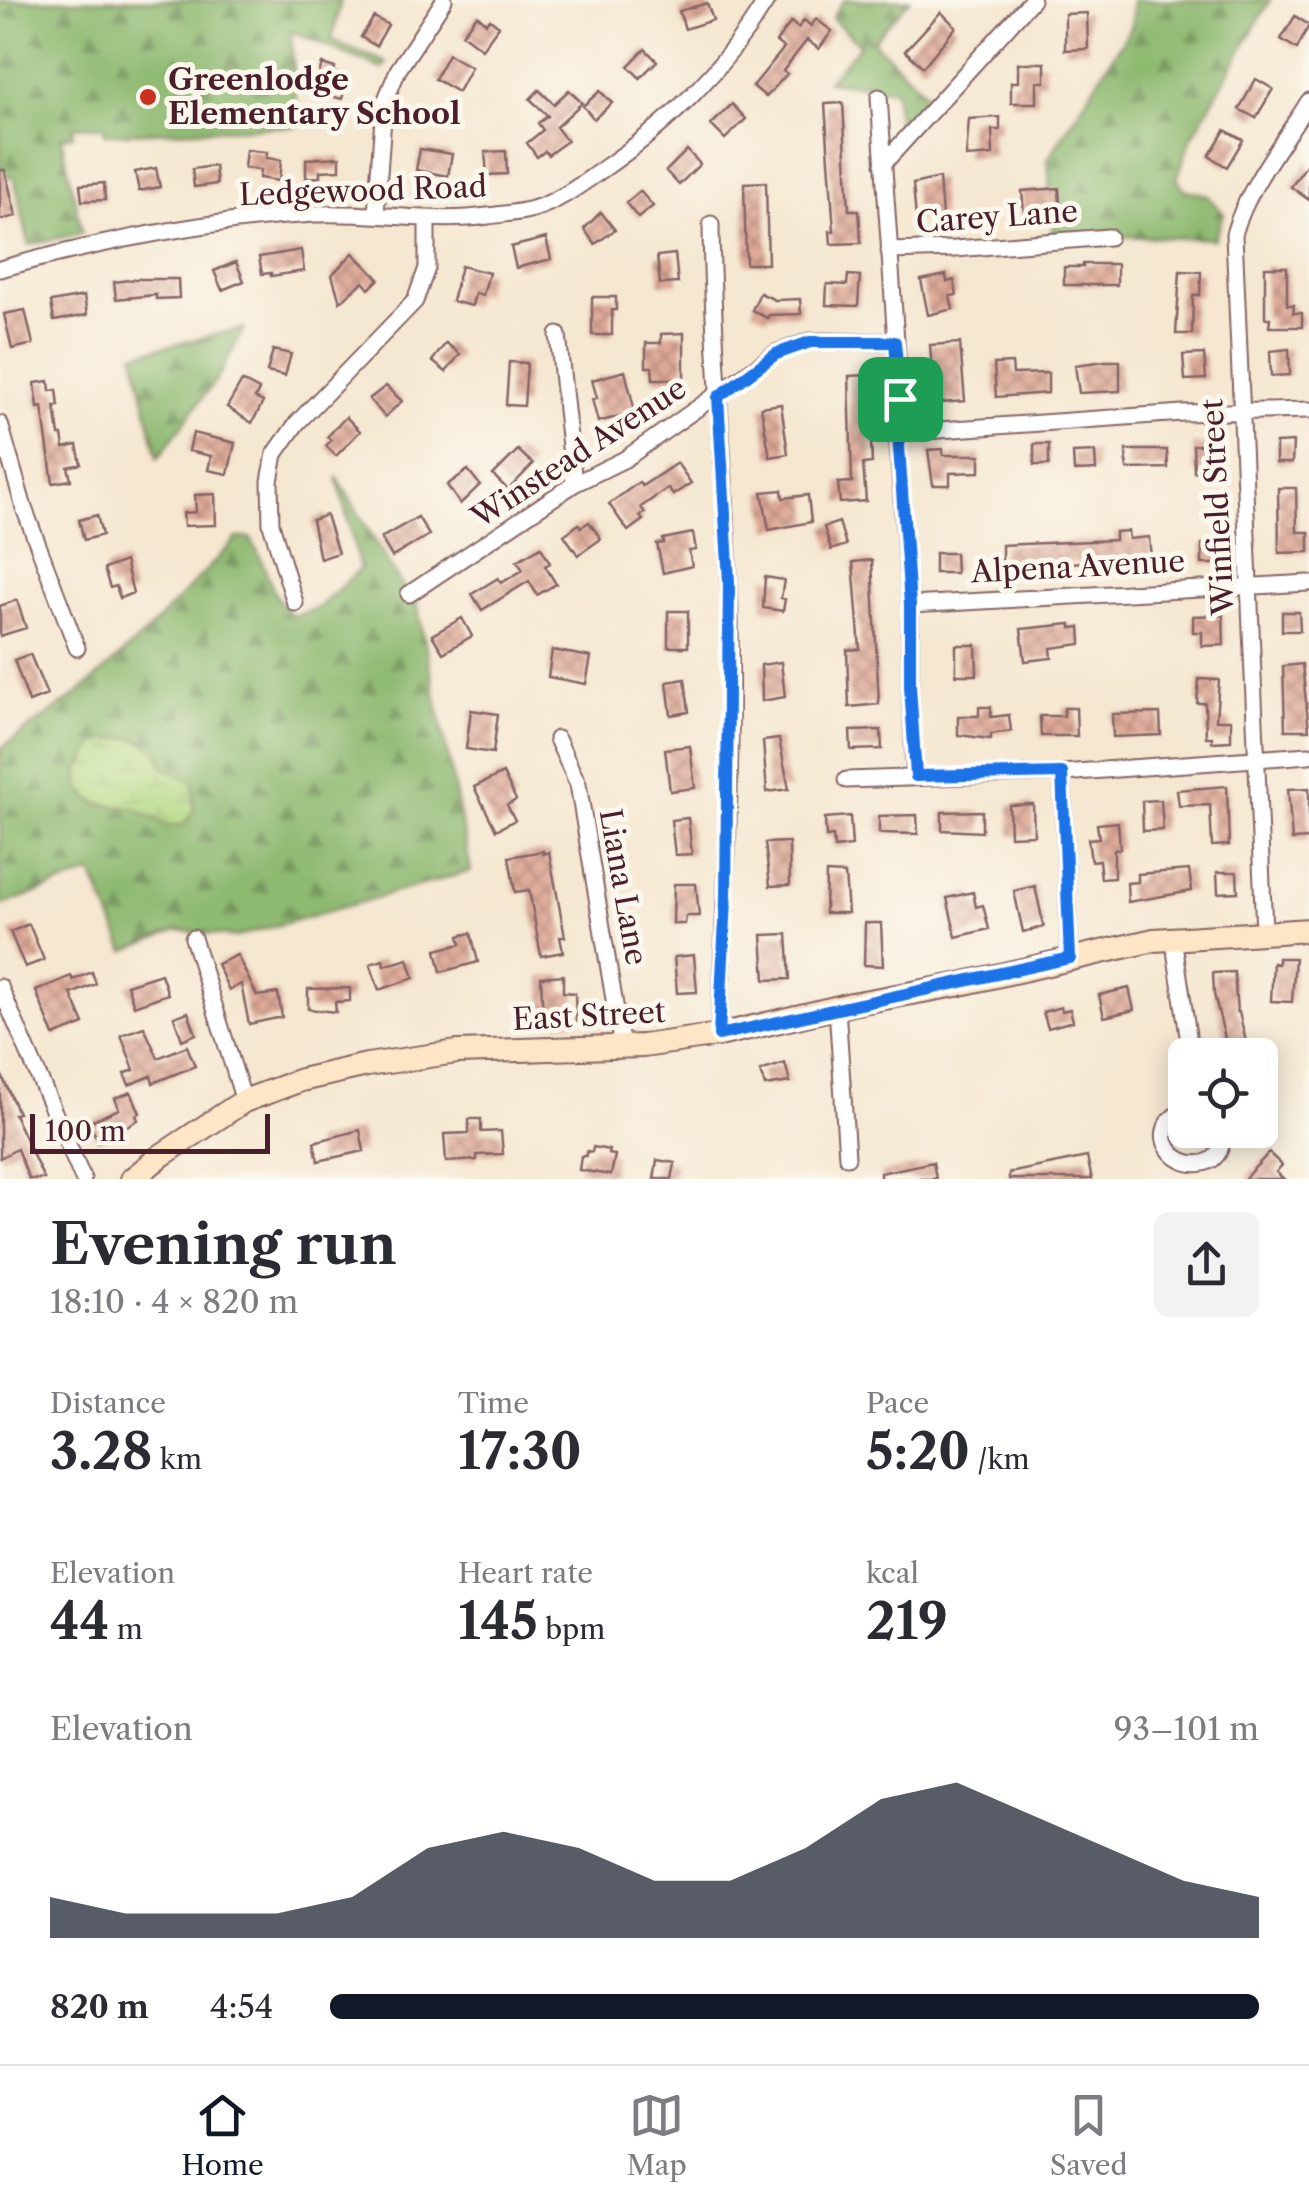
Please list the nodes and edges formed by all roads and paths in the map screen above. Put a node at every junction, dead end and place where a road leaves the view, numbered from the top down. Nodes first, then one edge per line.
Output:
1 (444, 0) edge
2 (1032, 0) edge
3 (765, 1) edge
4 (878, 97) dead end
5 (1309, 100) edge
6 (883, 164) junction
7 (376, 214) junction
8 (427, 220) junction
9 (712, 224) dead end
10 (1109, 236) dead end
11 (889, 251) junction
12 (0, 269) edge
13 (558, 335) dead end
14 (895, 342) junction
15 (718, 397) junction
16 (1309, 410) edge
17 (1241, 414) junction
18 (0, 424) edge
19 (898, 433) junction
20 (574, 484) junction
21 (1309, 583) edge
22 (1249, 584) junction
23 (409, 594) dead end
24 (294, 603) dead end
25 (910, 605) junction
26 (76, 648) dead end
27 (557, 739) dead end
28 (1309, 755) edge
29 (1256, 758) junction
30 (1062, 773) junction
31 (916, 776) junction
32 (846, 780) dead end
33 (1309, 930) edge
34 (1264, 932) junction
35 (1173, 937) junction
36 (193, 938) dead end
37 (1070, 958) junction
38 (0, 988) edge
39 (837, 1008) junction
40 (719, 1035) junction
41 (1188, 1038) edge
42 (622, 1048) junction
43 (244, 1102) junction
44 (1168, 1126) edge
45 (1221, 1148) edge
46 (847, 1158) dead end
47 (82, 1179) edge
48 (132, 1179) edge

1 - 7 street
2 - 6 street
3 - 8 street, Ledgewood Road
4 - 6 street
5 - 17 street, Winfield Street
6 - 11 street
7 - 8 street, Ledgewood Road
7 - 12 street, Ledgewood Road
8 - 24 street
9 - 15 street
10 - 11 street, Carey Lane
11 - 14 street
13 - 20 street
14 - 15 street, Winstead Avenue
14 - 19 street
15 - 20 street, Winstead Avenue
15 - 40 street
16 - 17 street
17 - 19 street
17 - 22 street, Winfield Street
18 - 26 street
19 - 25 street
20 - 23 street, Winstead Avenue
21 - 22 street, Alpena Avenue
22 - 25 street, Alpena Avenue
22 - 29 street, Winfield Street
25 - 31 street
27 - 42 street, Liana Lane
28 - 29 street
29 - 30 street
29 - 34 street, Winfield Street
30 - 31 street
30 - 37 street
31 - 32 street
33 - 34 main road, East Street
34 - 35 main road, East Street
35 - 37 main road, East Street
35 - 41 street
36 - 43 street
37 - 39 main road, East Street
38 - 47 street
39 - 40 main road, East Street
39 - 46 street
40 - 42 main road, East Street
42 - 43 main road, East Street
43 - 48 main road, East Street
44 - 45 street

